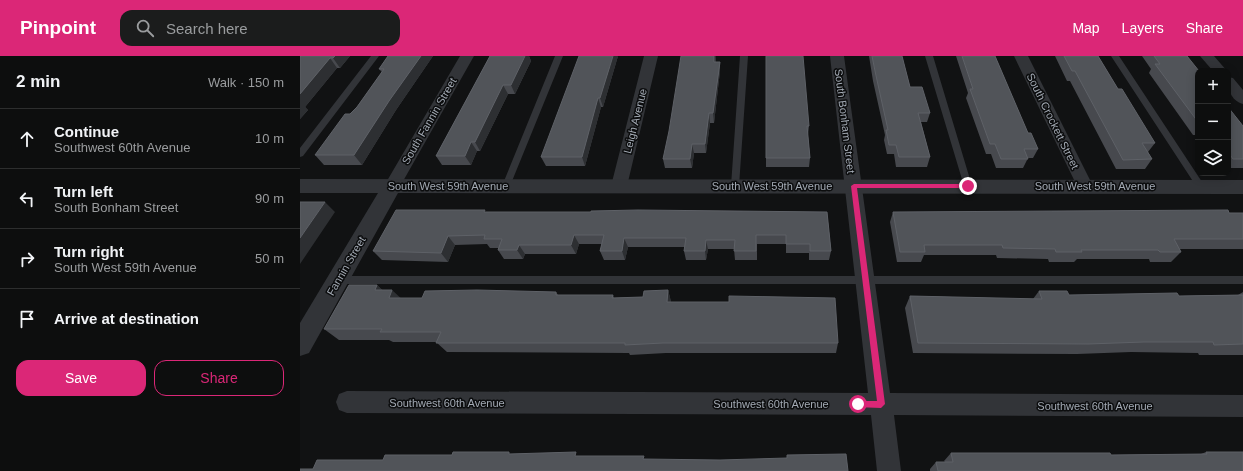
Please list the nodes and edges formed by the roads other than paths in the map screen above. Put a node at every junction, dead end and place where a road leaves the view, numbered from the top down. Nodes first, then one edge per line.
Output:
1 (375, 56) edge
2 (467, 56) edge
3 (559, 56) edge
4 (651, 56) edge
5 (744, 56) edge
6 (838, 56) edge
7 (929, 56) edge
8 (1021, 56) edge
9 (1115, 56) edge
10 (1207, 56) edge
11 (1217, 68) edge
12 (1231, 85) edge
13 (1243, 99) edge
14 (300, 154) edge
15 (300, 186) edge
16 (392, 186) junction
17 (506, 186) junction
18 (619, 186) junction
19 (735, 186) junction
20 (854, 186) junction
21 (968, 186) junction
22 (1085, 186) junction
23 (1201, 187) junction
24 (1243, 187) edge
25 (865, 279) junction
26 (338, 280) junction
27 (1243, 280) edge
28 (300, 345) edge
29 (347, 402) dead end
30 (881, 404) junction
31 (1243, 406) edge
32 (889, 471) edge

1 - 14 lane
2 - 16 street, South Fannin Street
3 - 17 lane
4 - 18 street, Leigh Avenue
5 - 19 lane
6 - 20 street, South Bonham Street
7 - 21 lane
8 - 22 street, South Crockett Street
9 - 23 lane
10 - 11 street
12 - 13 street
15 - 16 street, South West 59th Avenue
16 - 17 street, South West 59th Avenue
16 - 26 street, Fannin Street
17 - 18 street, South West 59th Avenue
18 - 19 street, South West 59th Avenue
19 - 20 street, South West 59th Avenue
20 - 21 street, South West 59th Avenue
20 - 25 street, South Bonham Street
21 - 22 street, South West 59th Avenue
22 - 23 street, South West 59th Avenue
23 - 24 street, South West 59th Avenue
25 - 26 lane
25 - 27 lane
25 - 30 street, South Bonham Street
26 - 28 street, Fannin Street
29 - 30 street, Southwest 60th Avenue
30 - 31 street, Southwest 60th Avenue
30 - 32 street, South Bonham Street

